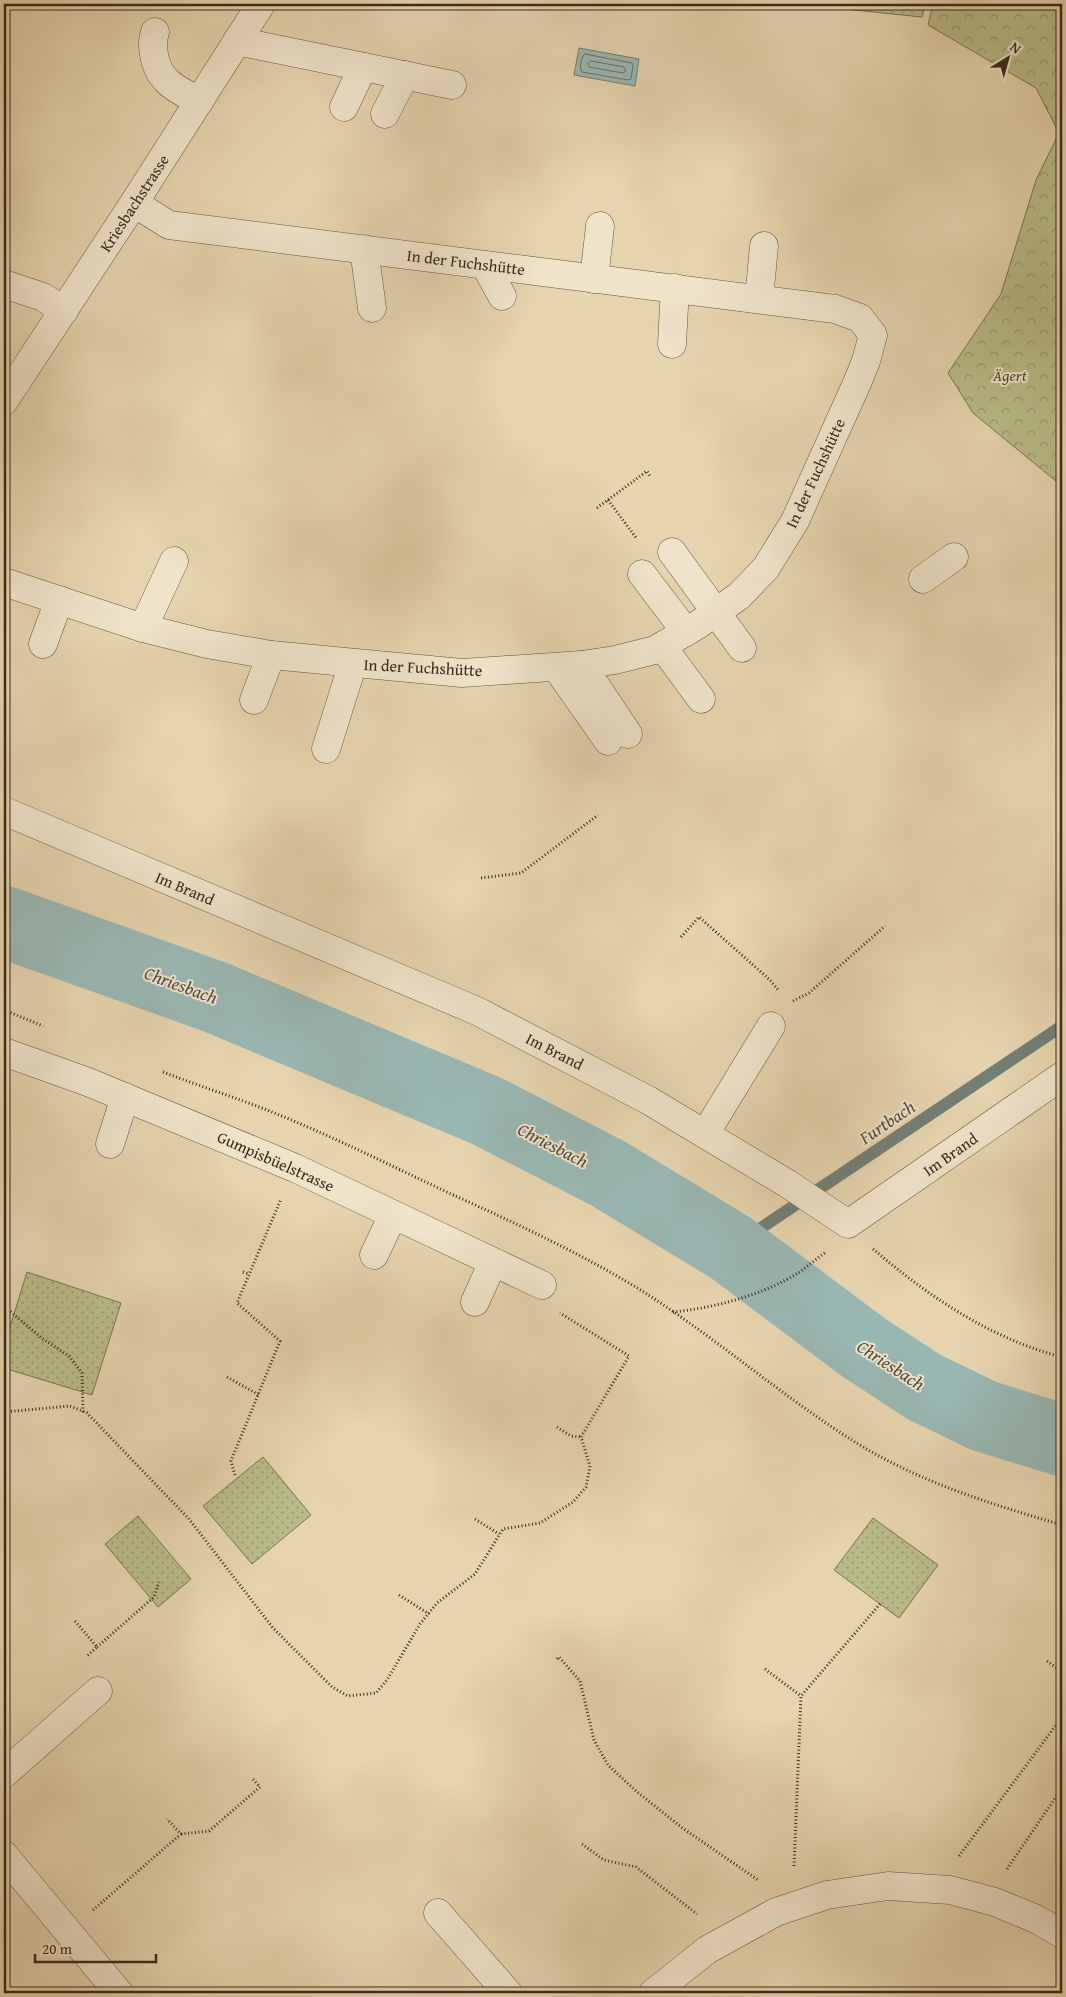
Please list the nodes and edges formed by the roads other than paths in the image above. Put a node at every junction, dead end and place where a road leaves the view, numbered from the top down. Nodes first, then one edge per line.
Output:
1 (261, 4) edge
2 (155, 32) dead end
3 (237, 41) junction
4 (363, 67) junction
5 (404, 75) junction
6 (452, 85) dead end
7 (199, 102) junction
8 (344, 106) dead end
9 (385, 114) dead end
10 (134, 203) junction
11 (600, 226) dead end
12 (764, 246) dead end
13 (364, 249) junction
14 (486, 265) junction
15 (594, 278) junction
16 (4, 284) edge
17 (675, 288) junction
18 (502, 296) dead end
19 (758, 299) junction
20 (372, 308) dead end
21 (64, 311) junction
22 (672, 344) dead end
23 (7, 390) edge
24 (672, 552) dead end
25 (954, 558) dead end
26 (174, 561) dead end
27 (642, 574) dead end
28 (924, 579) dead end
29 (4, 582) edge
30 (59, 600) junction
31 (716, 612) junction
32 (143, 628) junction
33 (686, 632) junction
34 (43, 644) dead end
35 (662, 646) junction
36 (742, 648) dead end
37 (271, 655) junction
38 (353, 663) junction
39 (569, 666) junction
40 (701, 699) dead end
41 (254, 700) dead end
42 (618, 737) dead end
43 (326, 749) dead end
44 (4, 811) edge
45 (771, 1026) dead end
46 (4, 1052) edge
47 (1062, 1076) edge
48 (125, 1098) junction
49 (705, 1134) junction
50 (110, 1144) dead end
51 (393, 1215) junction
52 (374, 1255) dead end
53 (493, 1262) junction
54 (542, 1285) road end
55 (475, 1302) dead end
56 (98, 1691) dead end
57 (4, 1774) edge
58 (4, 1855) edge
59 (438, 1913) dead end
60 (1062, 1934) edge
61 (119, 1993) edge
62 (508, 1993) edge
63 (653, 1993) edge

1 - 3 street, Kriesbachstrasse
2 - 7 street
3 - 4 street
3 - 7 street, Kriesbachstrasse
4 - 5 street
4 - 8 street
5 - 6 street
5 - 9 street
7 - 10 street, Kriesbachstrasse
10 - 13 street, In der Fuchshütte
10 - 21 street, Kriesbachstrasse
11 - 15 street
12 - 19 street
13 - 14 street, In der Fuchshütte
13 - 20 street
14 - 15 street, In der Fuchshütte
14 - 18 street
15 - 17 street, In der Fuchshütte
16 - 21 street
17 - 19 street, In der Fuchshütte
17 - 22 street
19 - 31 street, In der Fuchshütte
21 - 23 street, Kriesbachstrasse
24 - 31 street
25 - 28 street
26 - 32 street
27 - 33 street
29 - 30 street, In der Fuchshütte
30 - 32 street, In der Fuchshütte
30 - 34 street
31 - 33 street, In der Fuchshütte
31 - 36 street
32 - 37 street, In der Fuchshütte
33 - 35 street, In der Fuchshütte
35 - 39 street, In der Fuchshütte
35 - 40 street
37 - 38 street, In der Fuchshütte
37 - 41 street
38 - 39 street, In der Fuchshütte
38 - 43 street
39 - 42 street
44 - 49 street, Im Brand
45 - 49 street
46 - 48 street, Gumpisbüelstrasse
47 - 49 street, Im Brand
48 - 50 street
48 - 51 street, Gumpisbüelstrasse
51 - 52 street
51 - 53 street, Gumpisbüelstrasse
53 - 54 street, Gumpisbüelstrasse
53 - 55 street
56 - 57 street
58 - 61 street
59 - 62 street
60 - 63 street

